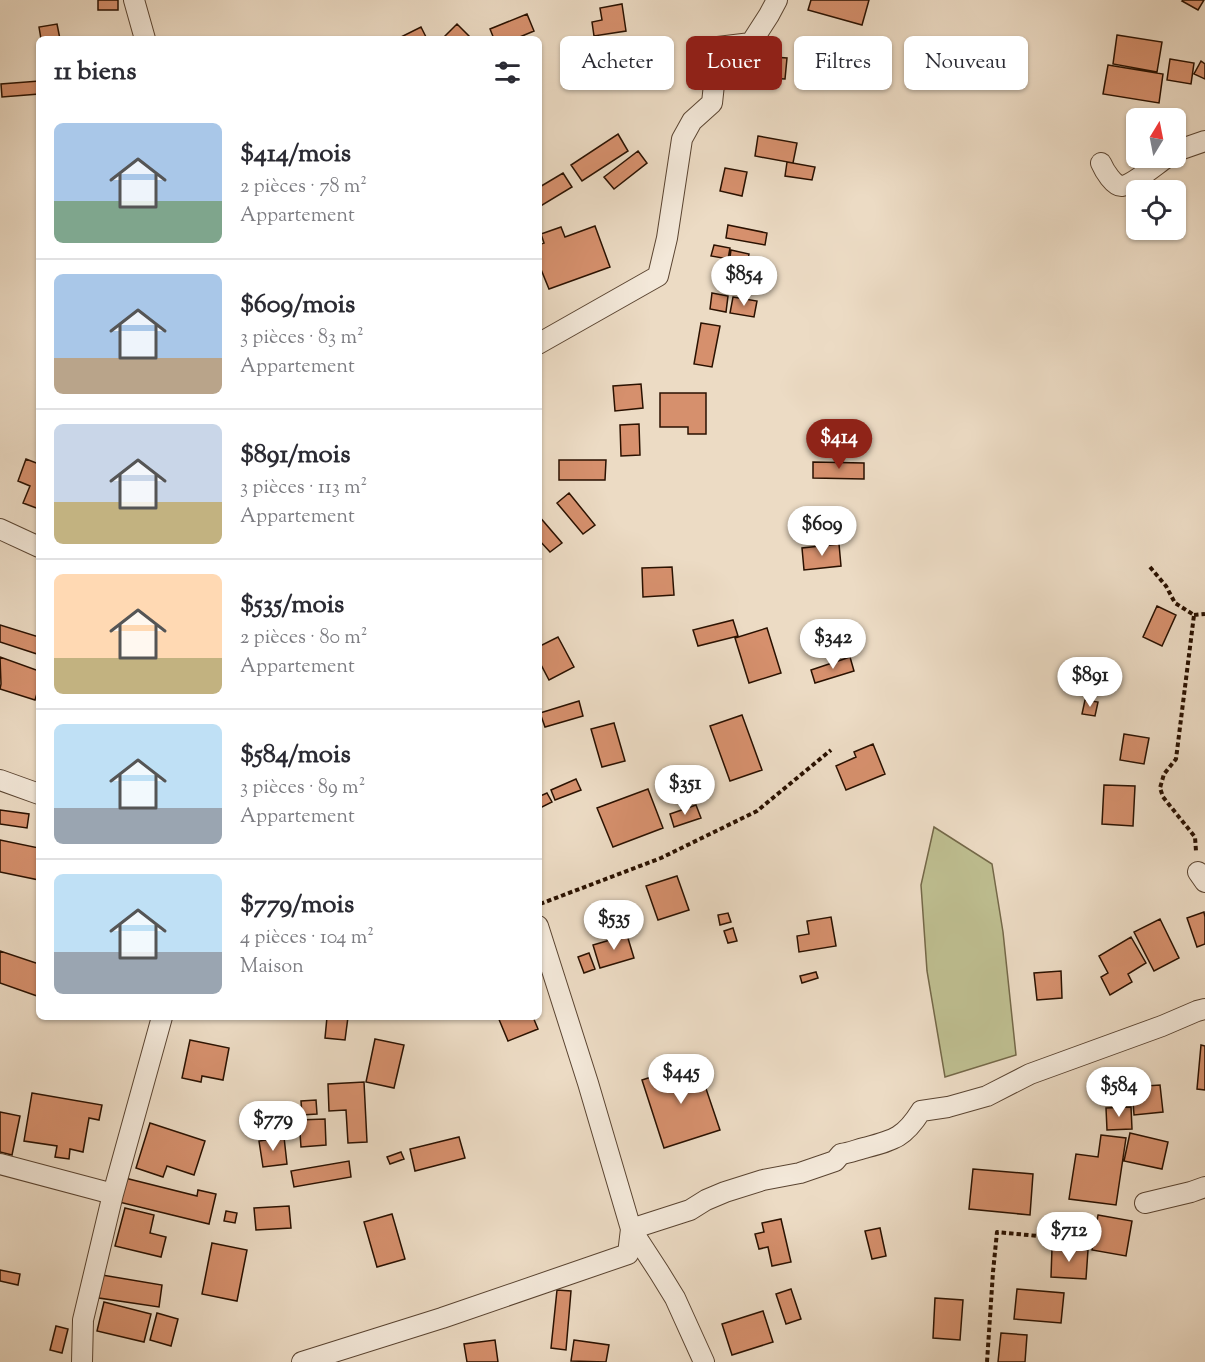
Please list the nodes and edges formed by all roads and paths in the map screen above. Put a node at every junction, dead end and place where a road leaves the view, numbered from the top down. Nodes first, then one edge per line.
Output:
1 (134, 0) edge
2 (777, 0) edge
3 (144, 36) edge
4 (1205, 141) edge
5 (1186, 148) edge
6 (1101, 163) dead end
7 (1152, 168) edge
8 (542, 342) edge
9 (0, 529) edge
10 (36, 546) edge
11 (1150, 567) dead end
12 (1205, 614) edge
13 (1194, 615) junction
14 (831, 750) dead end
15 (0, 780) edge
16 (36, 793) edge
17 (1202, 877) edge
18 (542, 903) edge
19 (542, 939) edge
20 (1205, 1009) edge
21 (161, 1020) edge
22 (0, 1164) edge
23 (1205, 1186) edge
24 (113, 1194) junction
25 (1144, 1203) dead end
26 (631, 1230) junction
27 (1048, 1237) dead end
28 (82, 1362) edge
29 (302, 1362) edge
30 (704, 1362) edge
31 (987, 1362) edge

1 - 3 street
2 - 8 street
4 - 5 street
6 - 7 street
9 - 10 street
11 - 13 path
12 - 13 path
13 - 17 path
14 - 18 path
15 - 16 street
19 - 26 street
20 - 26 street
21 - 24 street
22 - 24 street
23 - 25 street
24 - 28 street
26 - 29 street
26 - 30 street
27 - 31 path

